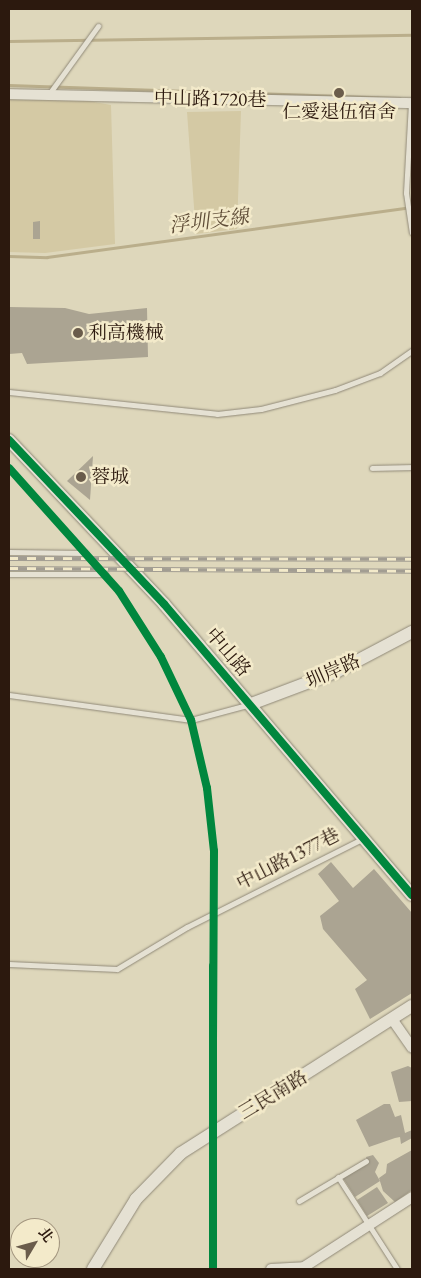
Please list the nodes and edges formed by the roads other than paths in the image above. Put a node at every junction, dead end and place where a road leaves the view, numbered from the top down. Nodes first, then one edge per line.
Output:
1 (98, 26) dead end
2 (50, 92) junction
3 (9, 94) edge
4 (412, 103) edge
5 (412, 233) edge
6 (412, 351) edge
7 (9, 392) edge
8 (9, 440) edge
9 (412, 467) edge
10 (372, 468) dead end
11 (9, 552) edge
12 (86, 553) dead end
13 (9, 574) edge
14 (104, 574) dead end
15 (412, 632) edge
16 (9, 694) edge
17 (251, 704) junction
18 (364, 838) junction
19 (412, 895) edge
20 (9, 964) edge
21 (412, 1006) edge
22 (392, 1019) junction
23 (412, 1048) edge
24 (366, 1162) dead end
25 (338, 1177) junction
26 (412, 1197) edge
27 (299, 1201) dead end
28 (368, 1225) junction
29 (302, 1268) edge
30 (93, 1269) edge
31 (271, 1269) edge
32 (397, 1269) edge

1 - 2 lane
2 - 3 street, 中山路1720巷
2 - 4 street, 中山路1720巷
4 - 5 lane
6 - 7 lane
8 - 17 street, 中山路
9 - 10 lane
11 - 12 lane
13 - 14 lane
15 - 17 street, 圳岸路
16 - 17 lane
17 - 18 street, 中山路
18 - 19 street, 中山路
18 - 20 lane, 中山路1377巷
21 - 22 street, 三民南路
22 - 23 street
22 - 30 street, 三民南路
24 - 25 lane
25 - 27 lane
25 - 28 lane
26 - 28 street
28 - 29 street
28 - 32 lane
29 - 31 street

